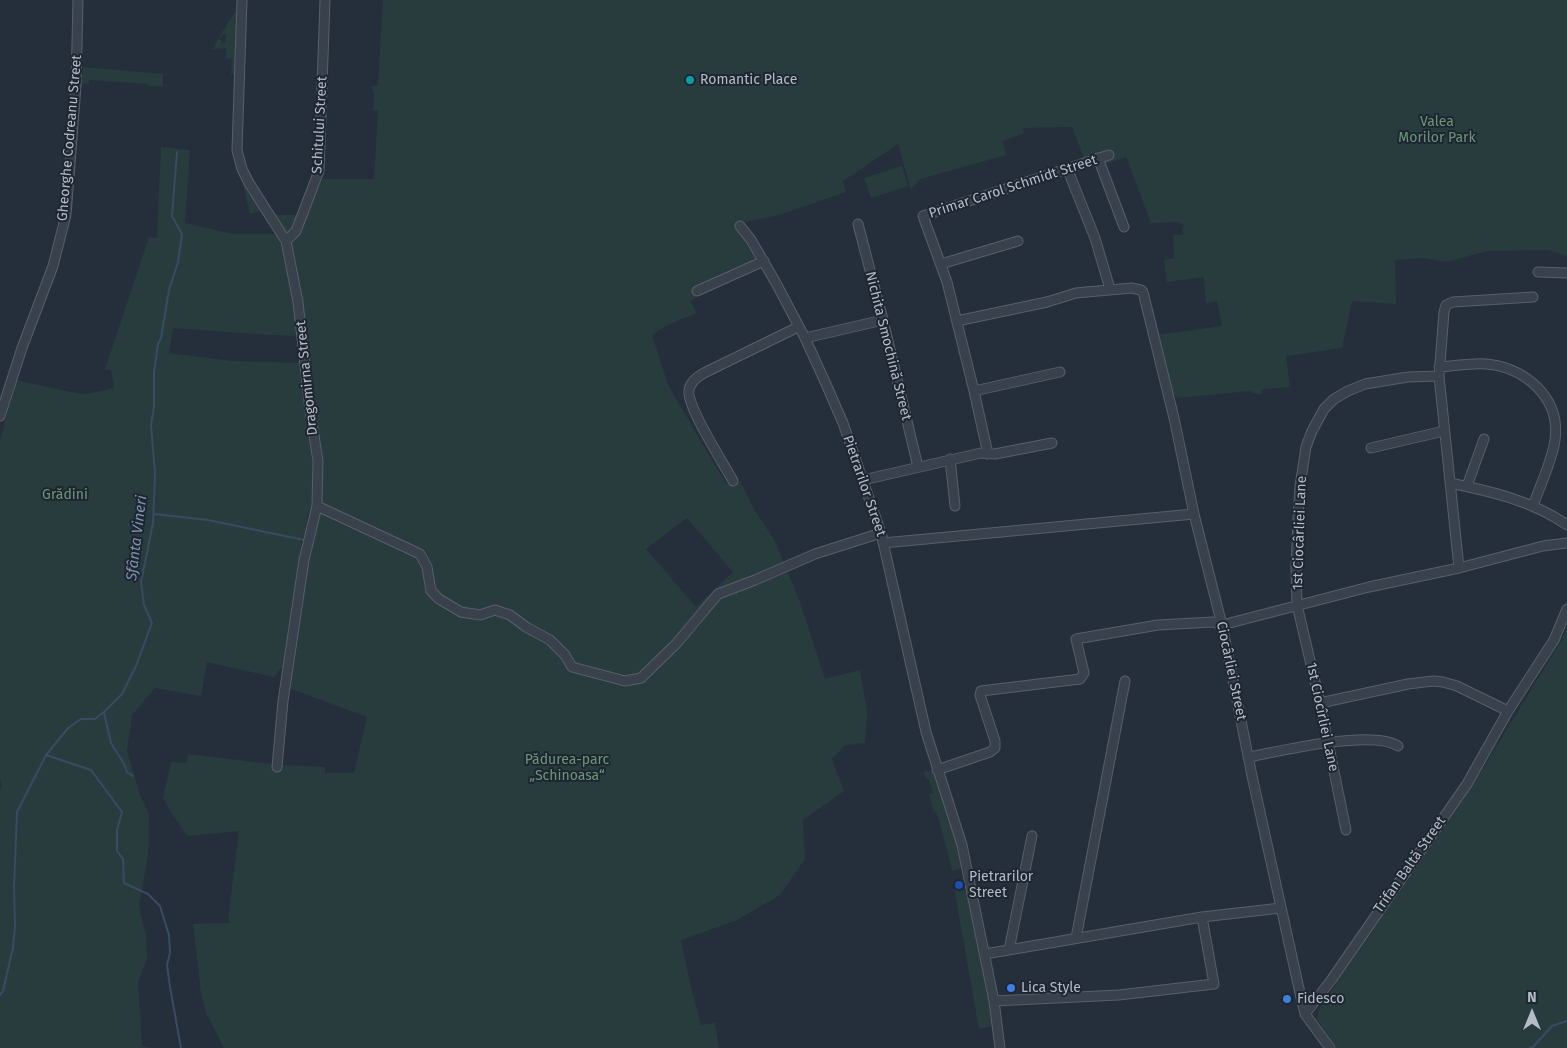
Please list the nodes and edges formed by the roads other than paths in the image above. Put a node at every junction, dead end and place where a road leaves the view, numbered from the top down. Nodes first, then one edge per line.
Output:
1 (78, 0) edge
2 (242, 0) edge
3 (325, 0) edge
4 (1109, 155) dead end
5 (1098, 158) junction
6 (1067, 168) junction
7 (858, 224) dead end
8 (740, 226) dead end
9 (1124, 227) dead end
10 (286, 241) junction
11 (1018, 241) dead end
12 (764, 261) junction
13 (941, 264) junction
14 (1538, 272) dead end
15 (1567, 272) edge
16 (1110, 289) junction
17 (697, 291) dead end
18 (1533, 297) dead end
19 (883, 320) junction
20 (957, 321) junction
21 (798, 326) junction
22 (805, 338) junction
23 (1060, 372) dead end
24 (1439, 372) junction
25 (974, 391) junction
26 (0, 416) edge
27 (1444, 431) junction
28 (1484, 439) dead end
29 (1052, 443) dead end
30 (1371, 448) dead end
31 (988, 454) junction
32 (950, 459) junction
33 (918, 467) junction
34 (862, 480) junction
35 (734, 481) dead end
36 (1450, 483) junction
37 (1467, 486) junction
38 (317, 506) junction
39 (955, 506) dead end
40 (1532, 506) junction
41 (1194, 514) junction
42 (1567, 524) edge
43 (881, 533) junction
44 (883, 543) junction
45 (1567, 543) edge
46 (1459, 568) junction
47 (1298, 605) junction
48 (1567, 609) edge
49 (1222, 625) junction
50 (1125, 681) dead end
51 (1320, 703) junction
52 (1508, 711) junction
53 (1328, 744) junction
54 (1398, 746) dead end
55 (1249, 756) junction
56 (277, 767) dead end
57 (937, 770) junction
58 (1346, 830) dead end
59 (1032, 836) dead end
60 (1281, 908) junction
61 (1202, 917) junction
62 (1076, 938) junction
63 (1009, 950) junction
64 (985, 954) junction
65 (994, 1001) junction
66 (1305, 1014) junction
67 (1000, 1048) edge
68 (1330, 1048) edge

1 - 26 street, Gheorghe Codreanu Street
2 - 10 street, Dragomirna Street
3 - 10 street, Schitului Street
4 - 5 street, Primar Carol Schmidt Street
5 - 6 street, Primar Carol Schmidt Street
5 - 9 street
6 - 13 street, Primar Carol Schmidt Street
6 - 16 street
7 - 19 street, Nichita Smochină Street
8 - 12 street, Pietrarilor Street
10 - 38 street, Dragomirna Street
11 - 13 street
12 - 17 street
12 - 21 street, Pietrarilor Street
13 - 20 street, Primar Carol Schmidt Street
14 - 15 street
16 - 20 street
16 - 41 street, Ciocârliei Street
18 - 24 street
19 - 22 street
19 - 33 street, Nichita Smochină Street
20 - 25 street, Primar Carol Schmidt Street
21 - 22 street, Pietrarilor Street
21 - 35 street
22 - 34 street, Pietrarilor Street
23 - 25 street
24 - 27 street
24 - 40 street, 1st Ciocârliei Lane
24 - 47 street, 1st Ciocârliei Lane
25 - 31 street, Primar Carol Schmidt Street
27 - 30 street
27 - 36 street
28 - 37 street
29 - 31 street
31 - 32 street
32 - 33 street
32 - 39 street
33 - 34 street
34 - 43 street, Pietrarilor Street
36 - 37 street
36 - 46 street
37 - 40 street
38 - 43 street
38 - 56 street, Dragomirna Street
40 - 42 street
41 - 44 street
41 - 49 street, Ciocârliei Street
43 - 44 street, Pietrarilor Street
44 - 57 street, Pietrarilor Street
45 - 46 street, 1st Ciocârliei Lane
46 - 47 street, 1st Ciocârliei Lane
47 - 49 street, 1st Ciocârliei Lane
47 - 51 street, 1st Ciocîrliei Lane
48 - 52 street, Trifan Baltă Street
49 - 55 street, Ciocârliei Street
49 - 57 street, 1st Ciocârliei Lane
50 - 62 street
51 - 52 street
51 - 53 street, 1st Ciocîrliei Lane
52 - 66 street, Trifan Baltă Street
53 - 54 street
53 - 55 street
53 - 58 street, 1st Ciocîrliei Lane
55 - 60 street, Ciocârliei Street
57 - 64 street, Pietrarilor Street
59 - 63 street
60 - 61 street
60 - 66 street, Ciocârliei Street
61 - 62 street
61 - 65 street
62 - 63 street
63 - 64 street
64 - 65 street, Pietrarilor Street
65 - 67 street, Pietrarilor Street
66 - 68 street, Ciocârliei Street

